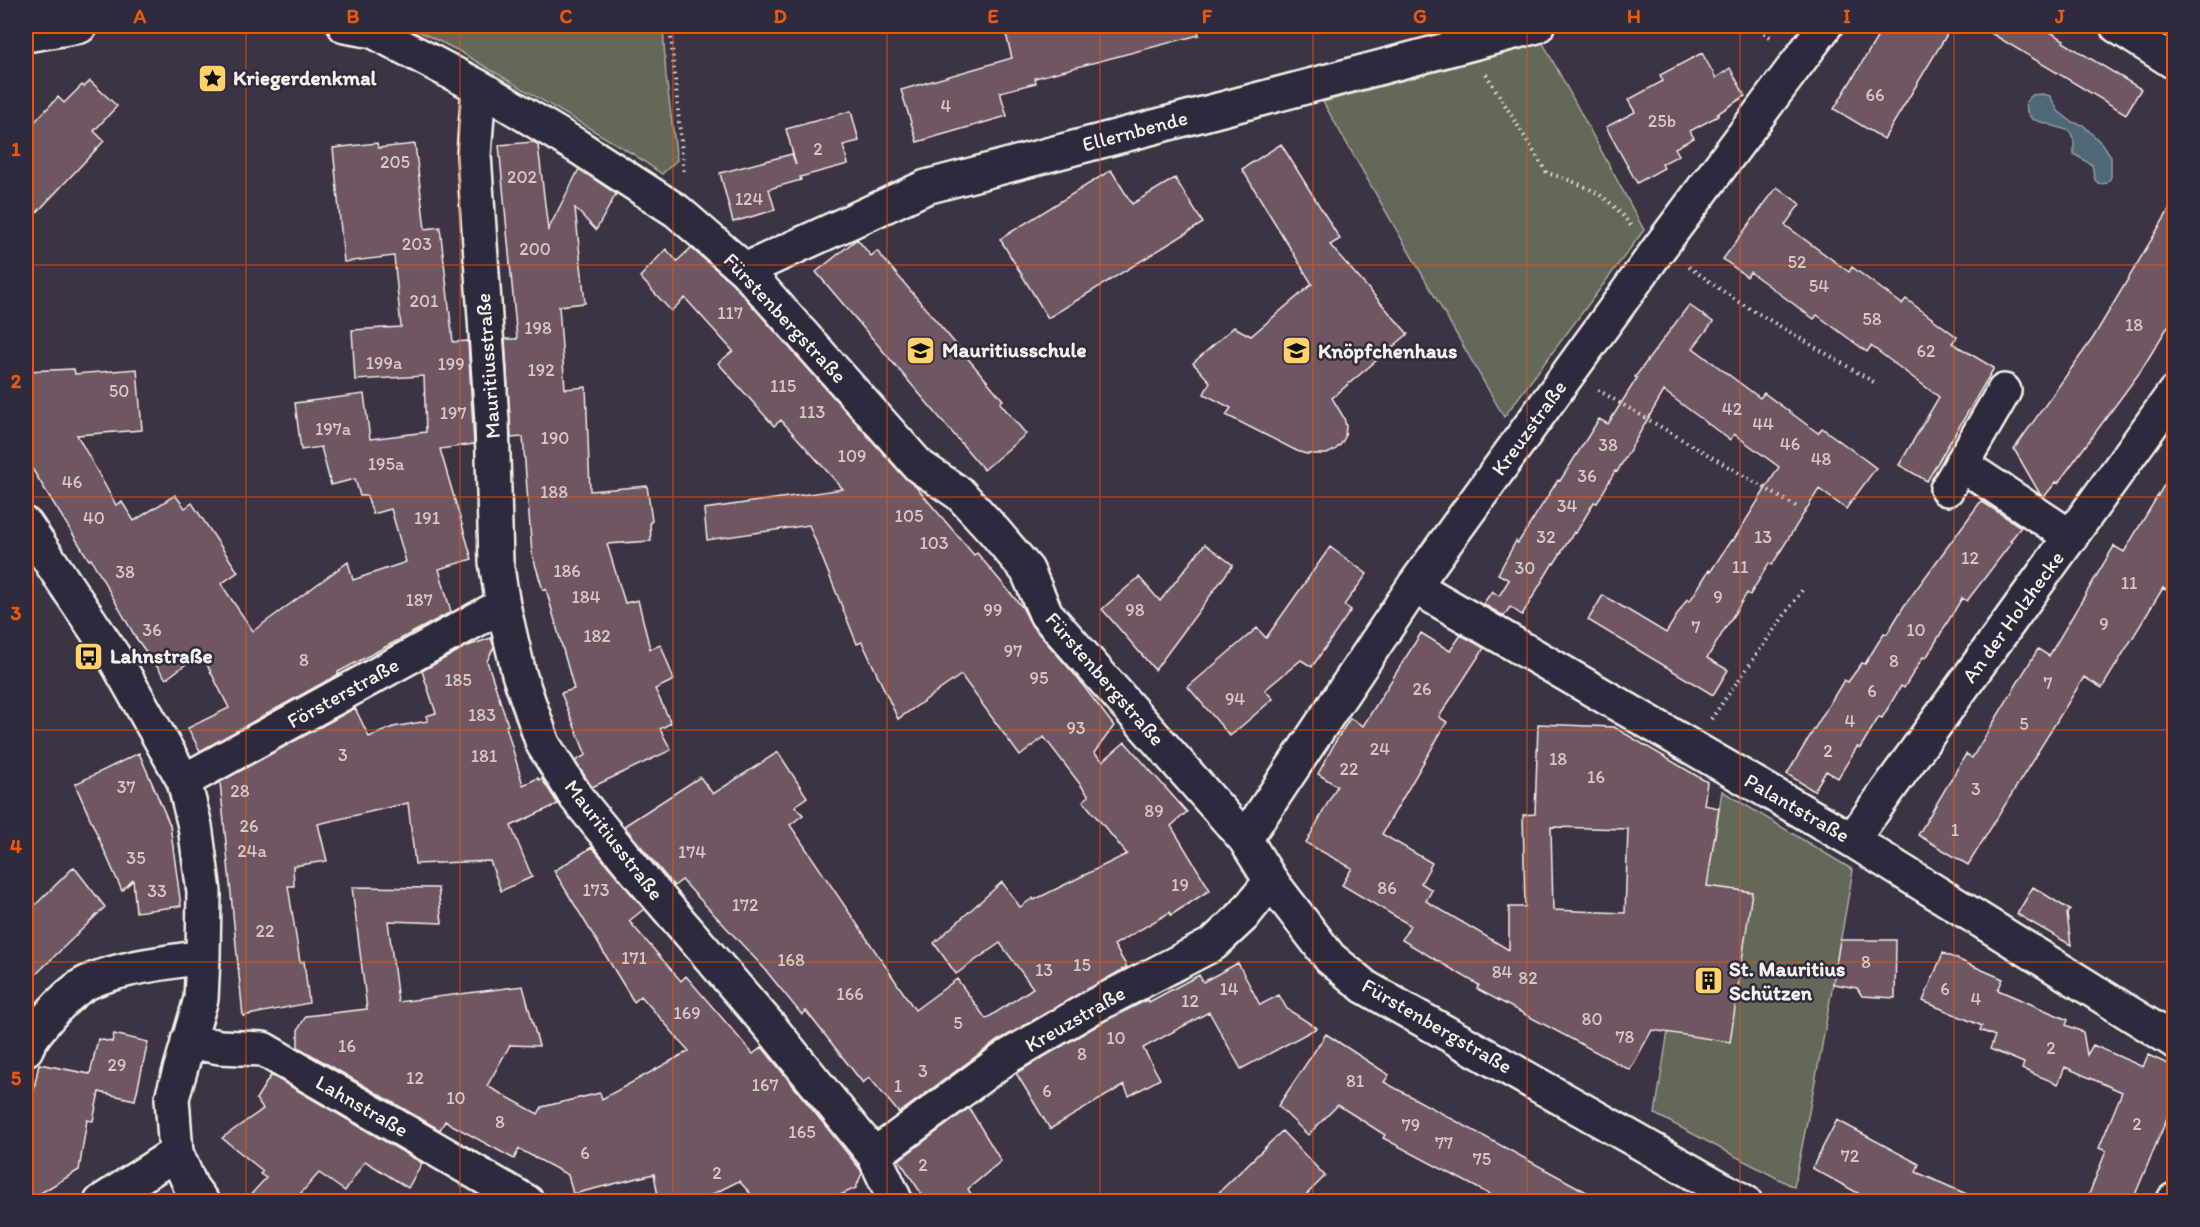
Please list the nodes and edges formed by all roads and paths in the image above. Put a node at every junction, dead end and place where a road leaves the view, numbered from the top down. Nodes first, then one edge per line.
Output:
1 (80, 26) edge
2 (345, 26) edge
3 (670, 26) edge
4 (1537, 26) edge
5 (1825, 26) edge
6 (2117, 26) edge
7 (26, 35) edge
8 (2175, 62) edge
9 (479, 87) junction
10 (677, 211) junction
11 (745, 270) junction
12 (1569, 373) junction
13 (2004, 391) dead end
14 (2175, 393) edge
15 (2164, 428) edge
16 (1797, 507) dead end
17 (26, 525) edge
18 (2071, 537) junction
19 (1414, 586) junction
20 (1803, 589) dead end
21 (503, 605) junction
22 (1691, 746) junction
23 (184, 781) junction
24 (1245, 839) junction
25 (1852, 840) junction
26 (1271, 880) junction
27 (203, 957) junction
28 (188, 1041) junction
29 (2175, 1041) edge
30 (26, 1049) edge
31 (176, 1153) junction
32 (874, 1155) junction
33 (101, 1202) edge
34 (202, 1202) edge
35 (527, 1202) edge
36 (897, 1202) edge
37 (1745, 1202) edge

1 - 7 street
2 - 9 street, Fürstenbergstraße
3 - 10 path
4 - 11 street, Ellernbende
5 - 12 street, Kreuzstraße
6 - 8 street
9 - 10 street, Fürstenbergstraße
9 - 21 street, Mauritiusstraße
10 - 11 street, Fürstenbergstraße
11 - 24 street, Fürstenbergstraße
12 - 16 path
12 - 19 street, Kreuzstraße
13 - 18 street
14 - 15 street, An der Holzhecke
15 - 18 street, An der Holzhecke
17 - 23 street
18 - 25 street, An der Holzhecke
19 - 22 street, Palantstraße
19 - 24 street, Kreuzstraße
20 - 22 path
21 - 23 street, Försterstraße
21 - 32 street, Mauritiusstraße
22 - 25 street, Palantstraße
23 - 27 street
24 - 26 street, Fürstenbergstraße
25 - 29 street, Palantstraße
26 - 32 street, Kreuzstraße
26 - 37 street, Fürstenbergstraße
27 - 28 street
27 - 30 street
28 - 31 street
28 - 35 street, Lahnstraße
31 - 33 street
31 - 34 street
32 - 36 street, Mauritiusstraße

